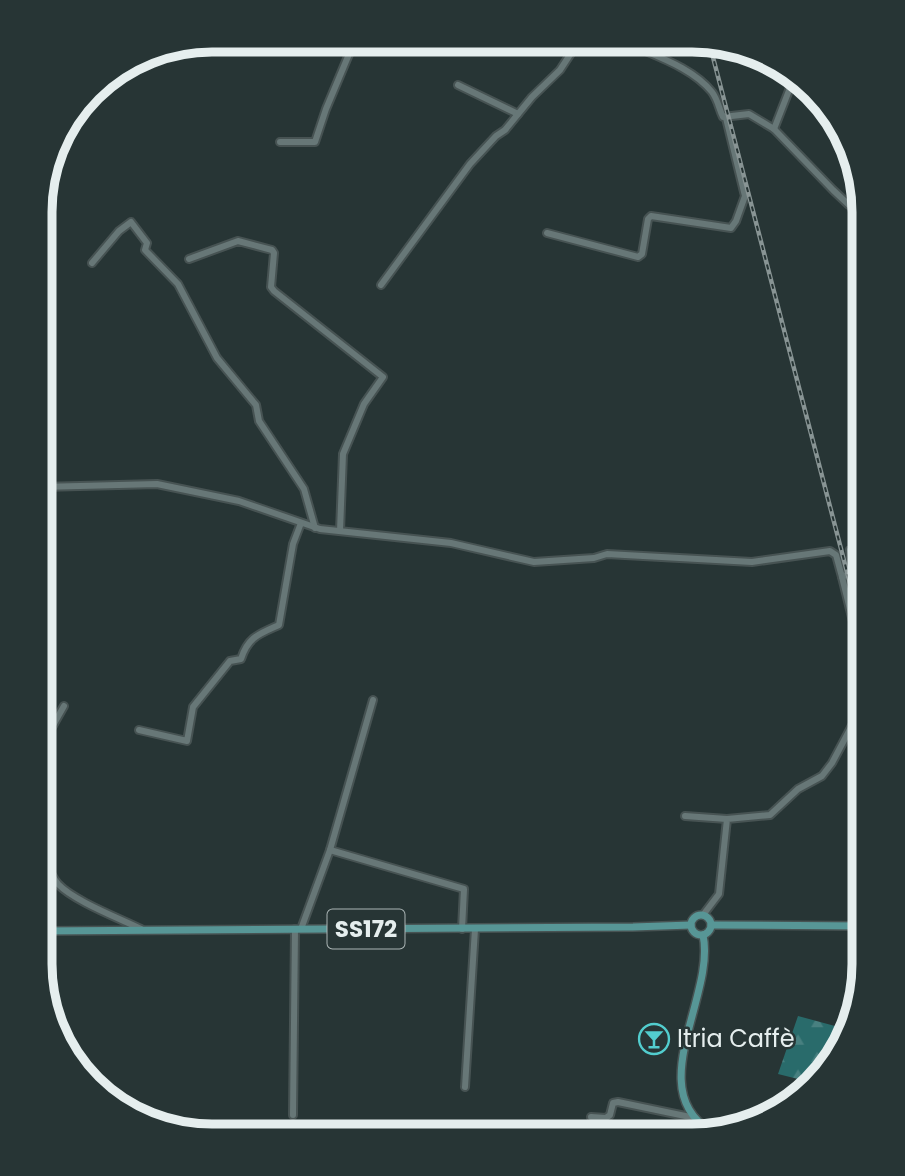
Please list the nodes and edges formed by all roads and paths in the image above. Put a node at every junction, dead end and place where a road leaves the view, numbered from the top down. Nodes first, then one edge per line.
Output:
1 (572, 52) edge
2 (647, 52) edge
3 (350, 53) edge
4 (458, 85) dead end
5 (791, 86) edge
6 (518, 114) junction
7 (726, 118) junction
8 (774, 129) junction
9 (280, 142) dead end
10 (852, 207) edge
11 (547, 233) dead end
12 (189, 258) dead end
13 (92, 263) dead end
14 (381, 285) dead end
15 (52, 487) edge
16 (301, 523) junction
17 (315, 527) junction
18 (340, 531) junction
19 (852, 572) edge
20 (842, 577) junction
21 (852, 619) edge
22 (373, 700) dead end
23 (64, 706) dead end
24 (52, 726) edge
25 (852, 726) edge
26 (139, 730) dead end
27 (685, 816) dead end
28 (727, 819) junction
29 (330, 850) junction
30 (52, 872) edge
31 (703, 915) junction
32 (691, 925) junction
33 (711, 925) junction
34 (852, 926) edge
35 (141, 929) junction
36 (298, 929) junction
37 (461, 929) junction
38 (475, 929) junction
39 (52, 931) edge
40 (703, 935) junction
41 (465, 1087) dead end
42 (293, 1115) dead end
43 (590, 1117) dead end
44 (695, 1118) junction
45 (701, 1123) edge

1 - 6 street
2 - 7 street
3 - 9 street
4 - 6 street
5 - 8 street
6 - 14 street
7 - 8 street
7 - 11 street
8 - 10 street
12 - 18 street
13 - 17 street
15 - 16 street
16 - 17 street
16 - 26 street
17 - 18 street
18 - 20 street
19 - 20 street
20 - 21 street
22 - 29 street
23 - 24 street
25 - 28 street
27 - 28 street
28 - 31 street
29 - 36 street
29 - 37 street
30 - 35 street
31 - 32 main road
31 - 33 main road
32 - 38 main road, SS172
32 - 40 main road
33 - 34 main road
33 - 40 main road
35 - 36 main road, SS172
35 - 39 main road, SS172
36 - 37 main road, SS172
36 - 42 street
37 - 38 main road, SS172
38 - 41 street
40 - 44 main road
43 - 44 street
44 - 45 main road

